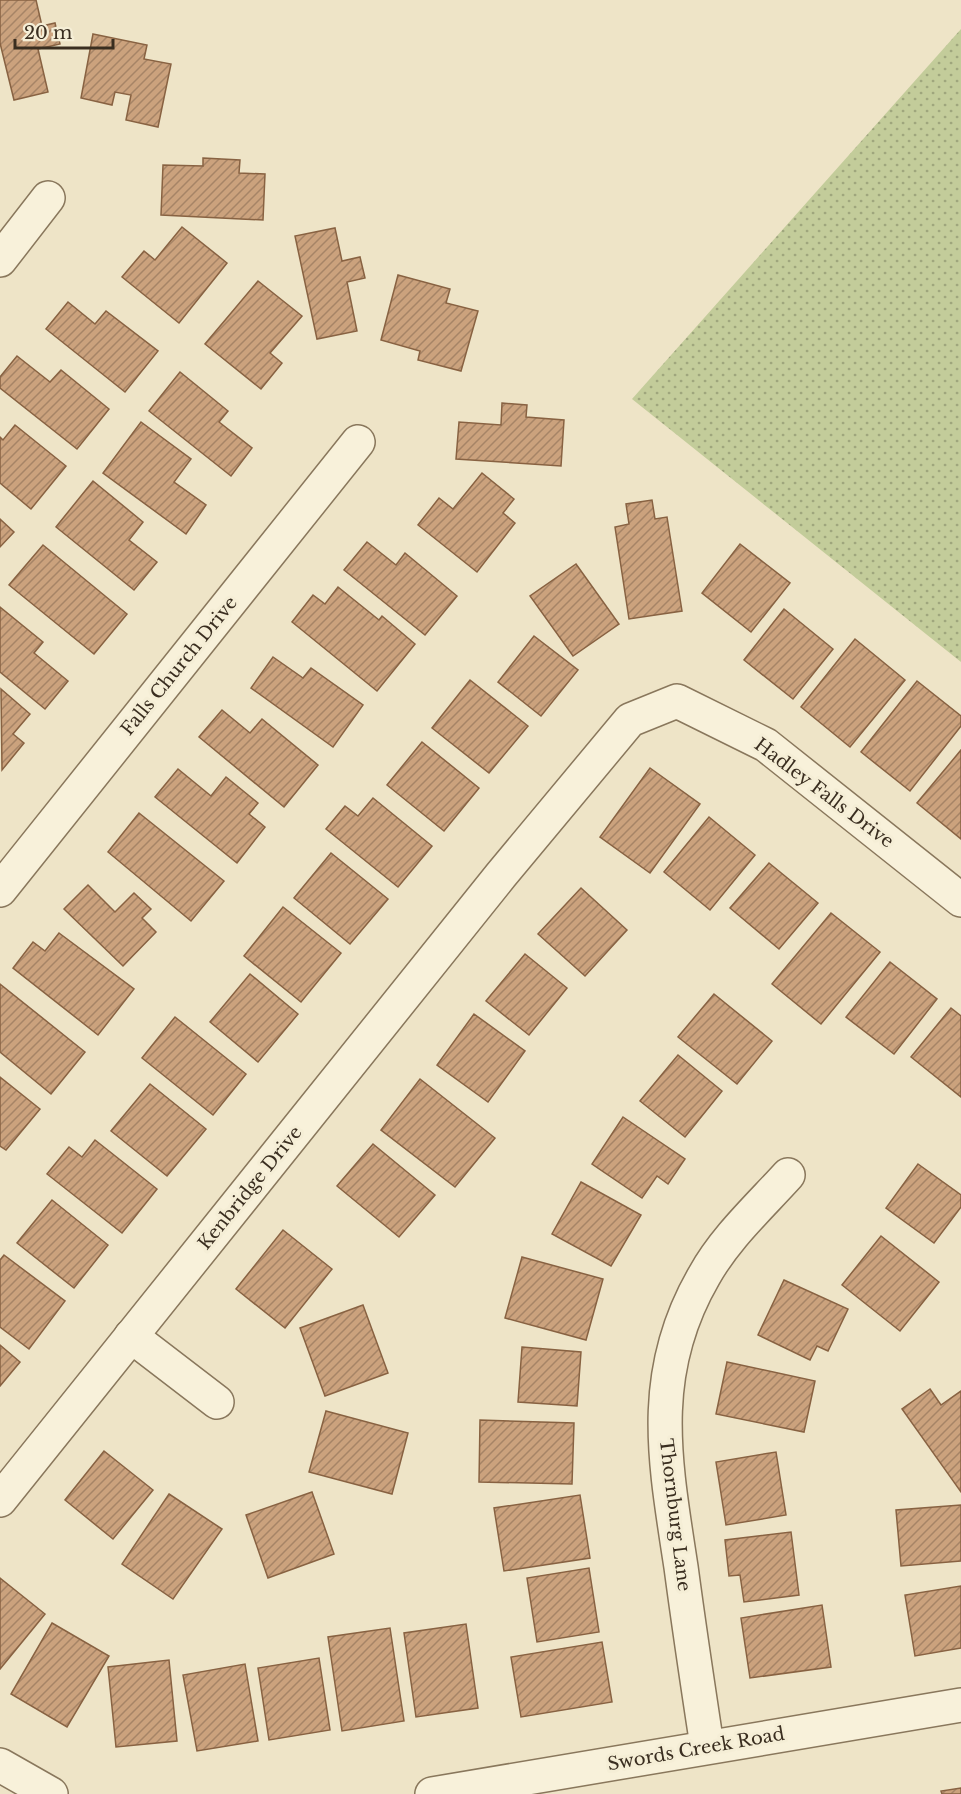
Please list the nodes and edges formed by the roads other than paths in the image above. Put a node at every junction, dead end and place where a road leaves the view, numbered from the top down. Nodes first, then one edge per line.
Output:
1 (48, 198) dead end
2 (0, 260) edge
3 (358, 442) dead end
4 (501, 875) joint
5 (0, 890) edge
6 (961, 900) edge
7 (788, 1175) dead end
8 (131, 1336) junction
9 (217, 1402) dead end
10 (0, 1500) edge
11 (961, 1705) edge
12 (707, 1746) junction
13 (0, 1765) edge
14 (51, 1794) edge
15 (432, 1794) edge

1 - 2 street
3 - 5 street, Falls Church Drive
4 - 6 street, Hadley Falls Drive
4 - 8 street, Kenbridge Drive
7 - 12 street, Thornburg Lane
8 - 9 street
8 - 10 street, Kenbridge Drive
11 - 12 street, Swords Creek Road
12 - 15 street, Swords Creek Road
13 - 14 street

